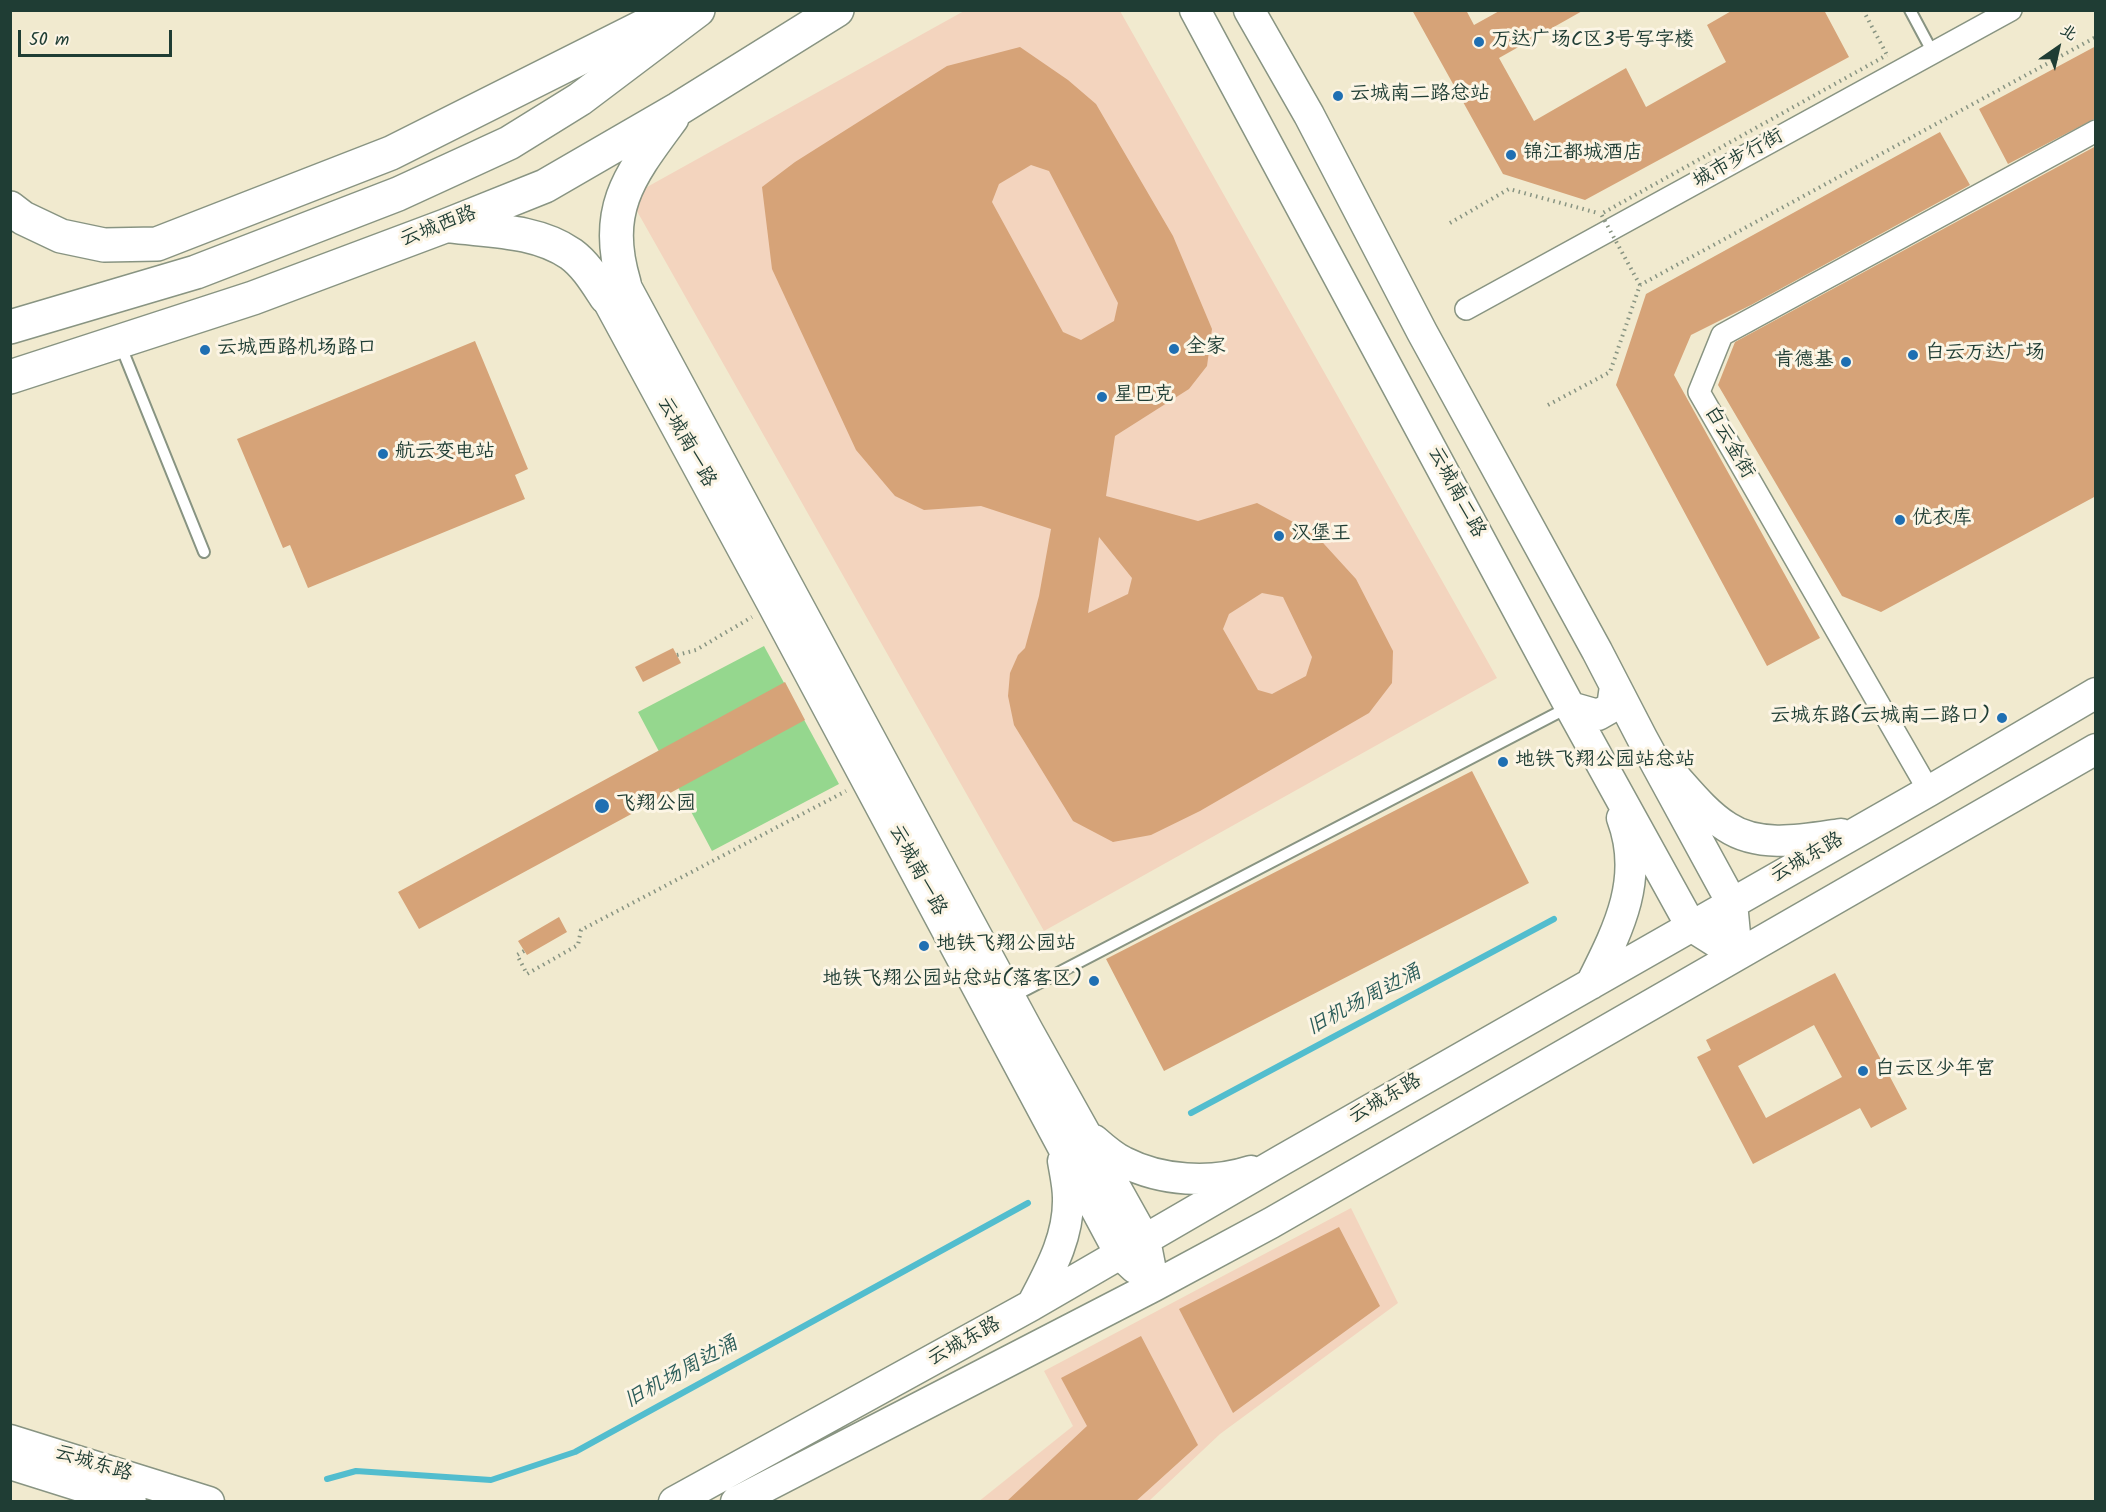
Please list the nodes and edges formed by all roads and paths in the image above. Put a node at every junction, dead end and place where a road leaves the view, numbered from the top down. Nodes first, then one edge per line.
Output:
1 (676, 10) edge
2 (698, 10) edge
3 (837, 10) edge
4 (1195, 10) edge
5 (1249, 10) edge
6 (1863, 10) edge
7 (1910, 10) edge
8 (2011, 10) edge
9 (2096, 37) edge
10 (1933, 53) junction
11 (678, 109) junction
12 (2096, 131) edge
13 (10, 208) edge
14 (1601, 214) junction
15 (1450, 223) dead end
16 (445, 226) junction
17 (1640, 285) junction
18 (615, 290) junction
19 (1466, 309) dead end
20 (10, 327) edge
21 (119, 343) junction
22 (10, 377) edge
23 (1548, 405) dead end
24 (204, 552) dead end
25 (773, 605) junction
26 (676, 655) dead end
27 (1615, 686) junction
28 (2096, 693) edge
29 (1570, 706) junction
30 (1642, 738) junction
31 (2096, 749) edge
32 (1601, 762) junction
33 (867, 780) junction
34 (1929, 791) junction
35 (1857, 831) junction
36 (1732, 903) junction
37 (1692, 926) junction
38 (524, 951) dead end
39 (1737, 955) junction
40 (1591, 984) junction
41 (1010, 998) junction
42 (1072, 1137) junction
43 (1282, 1160) junction
44 (1244, 1184) junction
45 (1270, 1223) junction
46 (1133, 1247) junction
47 (1154, 1286) junction
48 (1032, 1305) junction
49 (10, 1440) edge
50 (10, 1464) edge
51 (131, 1502) edge
52 (210, 1502) edge
53 (674, 1502) edge
54 (736, 1502) edge

1 - 13 main road
2 - 20 main road
3 - 11 main road, 云城西路
4 - 29 main road, 云城南二路
5 - 27 main road
6 - 14 path, bridge
7 - 10 lane
8 - 10 street, 城市步行街
9 - 17 path
10 - 19 street, 城市步行街
11 - 16 main road, 云城西路
11 - 18 main road
12 - 34 street, 白云金街
14 - 15 path
14 - 17 path, bridge
16 - 18 main road
16 - 21 main road, 云城西路
17 - 23 path
18 - 25 main road, 云城南一路
18 - 41 main road, 云城南一路
21 - 22 main road, 云城西路
21 - 24 lane
25 - 26 path
25 - 33 main road, 云城南一路
27 - 29 main road
27 - 30 main road
28 - 34 main road, 云城东路
29 - 32 main road, 云城南二路
29 - 41 lane
30 - 35 main road
30 - 36 main road
31 - 39 main road, 云城东路
32 - 37 main road, 云城南二路
32 - 40 main road
33 - 38 path
33 - 42 main road, 云城南一路
34 - 35 main road, 云城东路
35 - 36 main road, 云城东路
36 - 37 main road, 云城东路
36 - 39 main road
37 - 39 main road, 云城南二路
37 - 40 main road, 云城东路
39 - 45 main road, 云城东路
40 - 43 main road, 云城东路
41 - 42 main road, 云城南一路
42 - 43 main road
42 - 46 main road, 云城南一路
42 - 48 main road
43 - 44 main road, 云城东路
44 - 45 main road
44 - 46 main road, 云城东路
45 - 47 main road, 云城东路
46 - 47 main road, 云城南一路
46 - 48 main road, 云城东路
47 - 54 main road, 云城东路
48 - 53 main road, 云城东路
49 - 52 main road, 云城东路
50 - 51 main road, 云城东路

